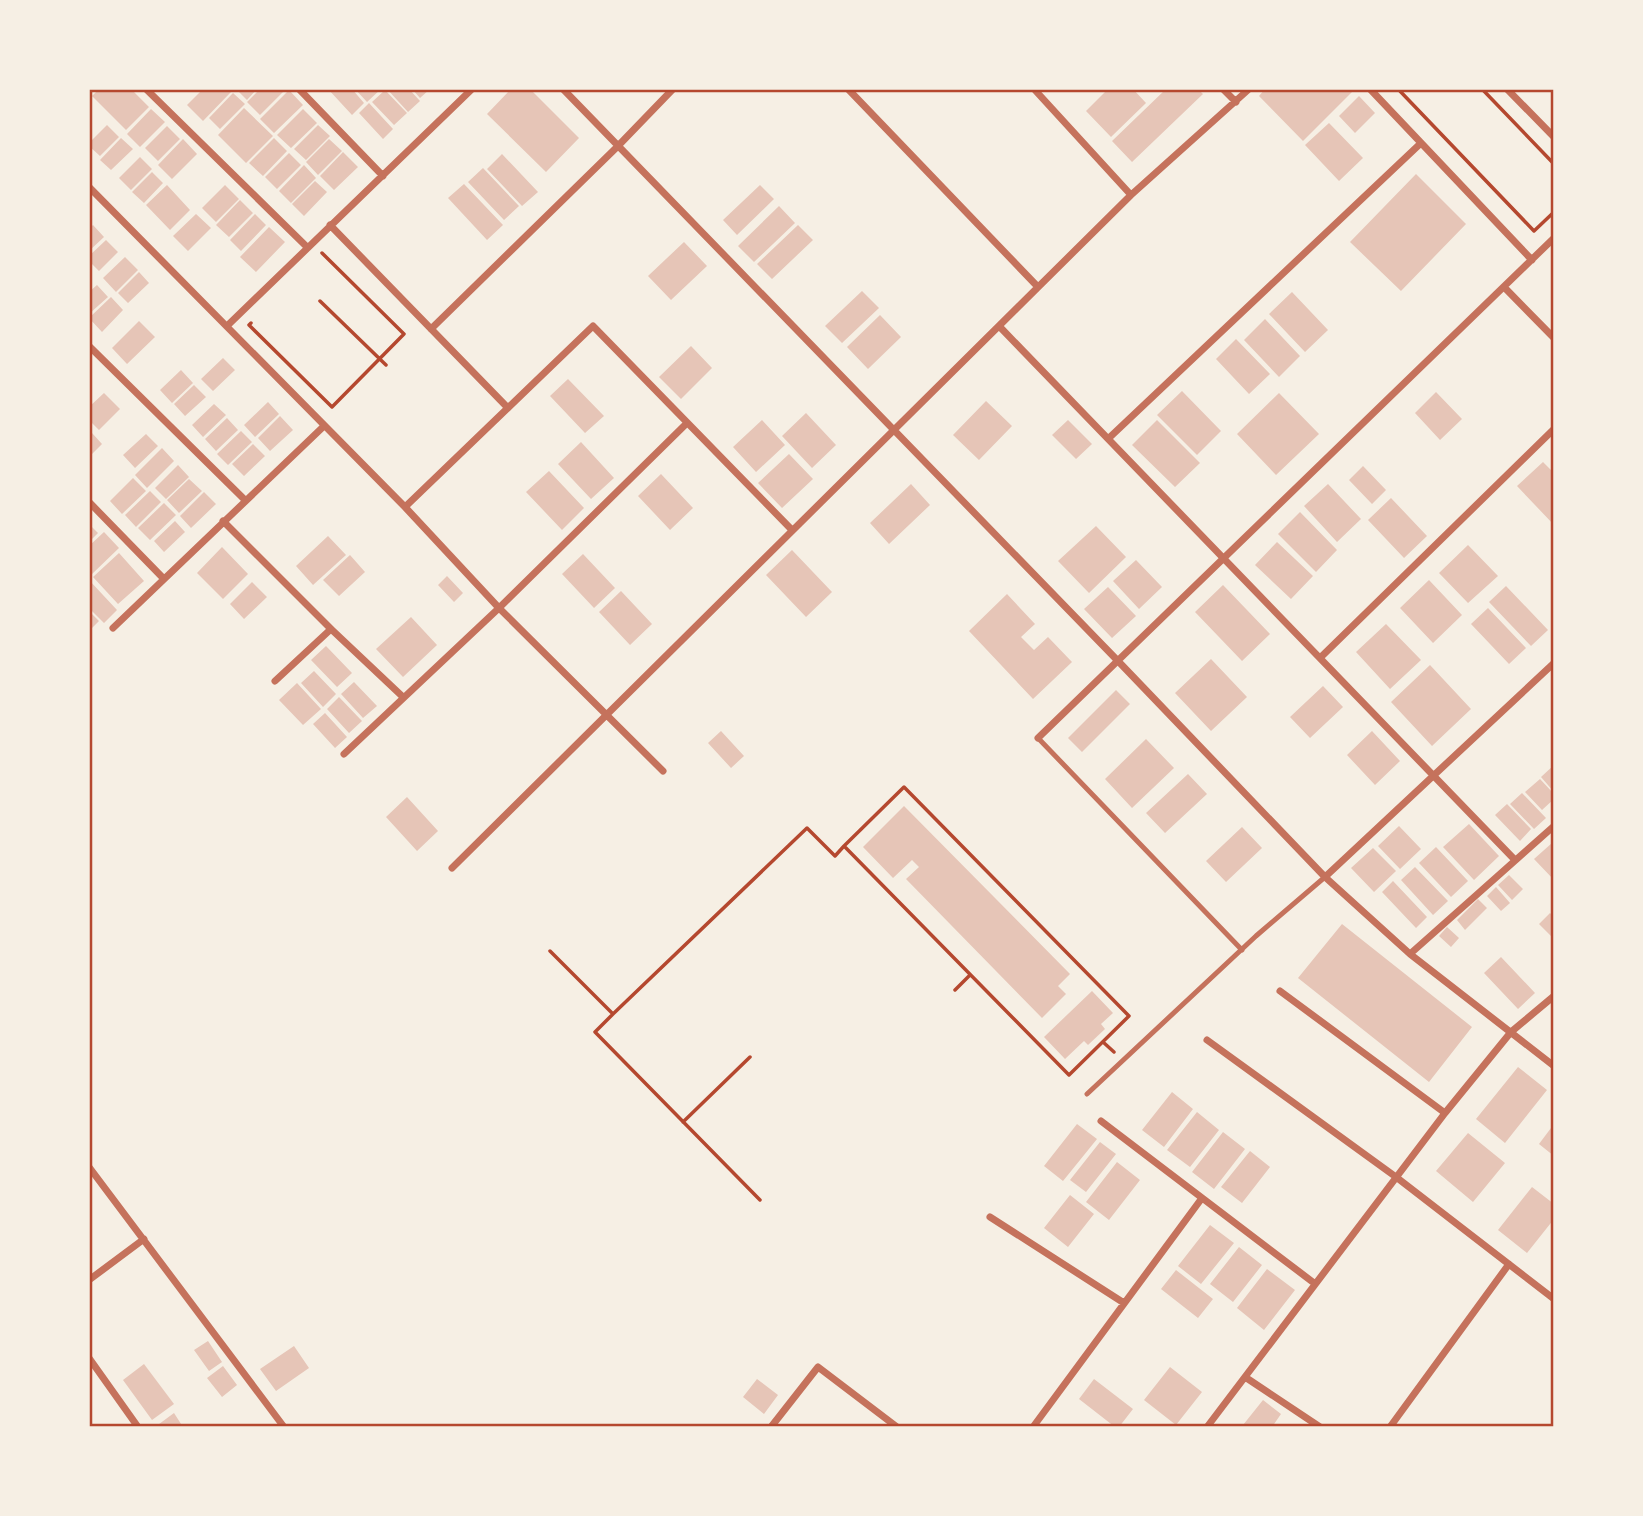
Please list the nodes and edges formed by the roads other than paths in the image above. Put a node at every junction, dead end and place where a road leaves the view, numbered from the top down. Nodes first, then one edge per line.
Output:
1 (146, 89) edge
2 (472, 89) edge
3 (563, 89) edge
4 (673, 89) edge
5 (848, 89) edge
6 (1034, 89) edge
7 (1223, 89) edge
8 (1249, 89) edge
9 (1370, 89) edge
10 (1507, 89) edge
11 (303, 91) edge
12 (1236, 102) junction
13 (1554, 137) edge
14 (1421, 143) junction
15 (617, 147) junction
16 (383, 176) junction
17 (89, 187) edge
18 (1131, 195) junction
19 (330, 225) junction
20 (1554, 238) edge
21 (307, 247) junction
22 (1532, 260) junction
23 (1038, 287) junction
24 (1504, 287) junction
25 (227, 326) junction
26 (999, 326) junction
27 (431, 329) junction
28 (1554, 338) edge
29 (89, 346) edge
30 (509, 408) junction
31 (687, 423) junction
32 (324, 426) junction
33 (1554, 429) edge
34 (894, 431) junction
35 (1109, 438) junction
36 (245, 500) junction
37 (89, 502) edge
38 (405, 507) junction
39 (223, 521) junction
40 (792, 530) junction
41 (1223, 558) junction
42 (164, 579) junction
43 (499, 608) junction
44 (113, 628) dead end
45 (331, 629) junction
46 (1321, 657) junction
47 (1118, 661) junction
48 (1554, 663) edge
49 (275, 681) dead end
50 (403, 697) junction
51 (606, 715) junction
52 (1038, 738) joint
53 (344, 754) dead end
54 (663, 771) dead end
55 (1434, 775) junction
56 (1554, 826) edge
57 (1515, 860) junction
58 (452, 868) dead end
59 (1325, 877) junction
60 (1242, 950) junction
61 (1410, 954) junction
62 (1280, 991) dead end
63 (1554, 996) edge
64 (1511, 1032) junction
65 (1207, 1040) dead end
66 (1554, 1066) edge
67 (1087, 1094) dead end
68 (1445, 1113) junction
69 (1101, 1121) dead end
70 (89, 1167) edge
71 (1396, 1177) junction
72 (1202, 1198) junction
73 (990, 1217) dead end
74 (144, 1239) junction
75 (1509, 1264) junction
76 (89, 1280) edge
77 (1314, 1283) junction
78 (1554, 1299) edge
79 (1124, 1303) junction
80 (89, 1358) edge
81 (1245, 1377) junction
82 (138, 1427) edge
83 (284, 1427) edge
84 (771, 1427) edge
85 (897, 1427) edge
86 (1033, 1427) edge
87 (1207, 1427) edge
88 (1320, 1427) edge
89 (1390, 1427) edge

1 - 21 street
2 - 16 street
3 - 15 street
4 - 15 street
5 - 23 street
6 - 18 street
7 - 12 street
8 - 12 street
9 - 14 street
10 - 13 street
11 - 16 street
12 - 18 street
14 - 22 street
14 - 35 street
15 - 27 street
15 - 34 street
16 - 19 street
17 - 25 street
18 - 23 street
19 - 21 street
19 - 27 street
20 - 22 street
21 - 25 street
22 - 24 street
23 - 26 street
24 - 28 street
24 - 41 street
25 - 32 street
26 - 34 street
26 - 35 street
27 - 30 street
29 - 36 street
30 - 31 street
30 - 38 street
31 - 40 street
31 - 43 street
32 - 36 street
32 - 38 street
33 - 46 street
34 - 40 street
34 - 47 street
35 - 41 street
36 - 39 street
37 - 42 street
38 - 43 street
39 - 42 street
39 - 45 street
40 - 51 street
41 - 46 street
41 - 47 street
42 - 44 street
43 - 50 street
43 - 51 street
45 - 49 street
45 - 50 street
46 - 55 street
47 - 52 street
47 - 59 street
48 - 55 street
50 - 53 street
51 - 54 street
51 - 58 street
52 - 60 lane
55 - 57 street
55 - 59 street
56 - 57 street
57 - 61 street
59 - 60 lane
59 - 61 street
60 - 67 lane
61 - 64 street
62 - 68 street
63 - 64 street
64 - 66 street
64 - 68 street
65 - 71 street
68 - 71 street
69 - 72 street
70 - 74 street
71 - 75 street
71 - 77 street
72 - 77 street
72 - 79 street
73 - 79 street
74 - 76 street
74 - 83 street
75 - 78 street
75 - 89 street
77 - 81 street
79 - 86 street
80 - 82 street
81 - 87 street
81 - 88 street
84 - 85 street

